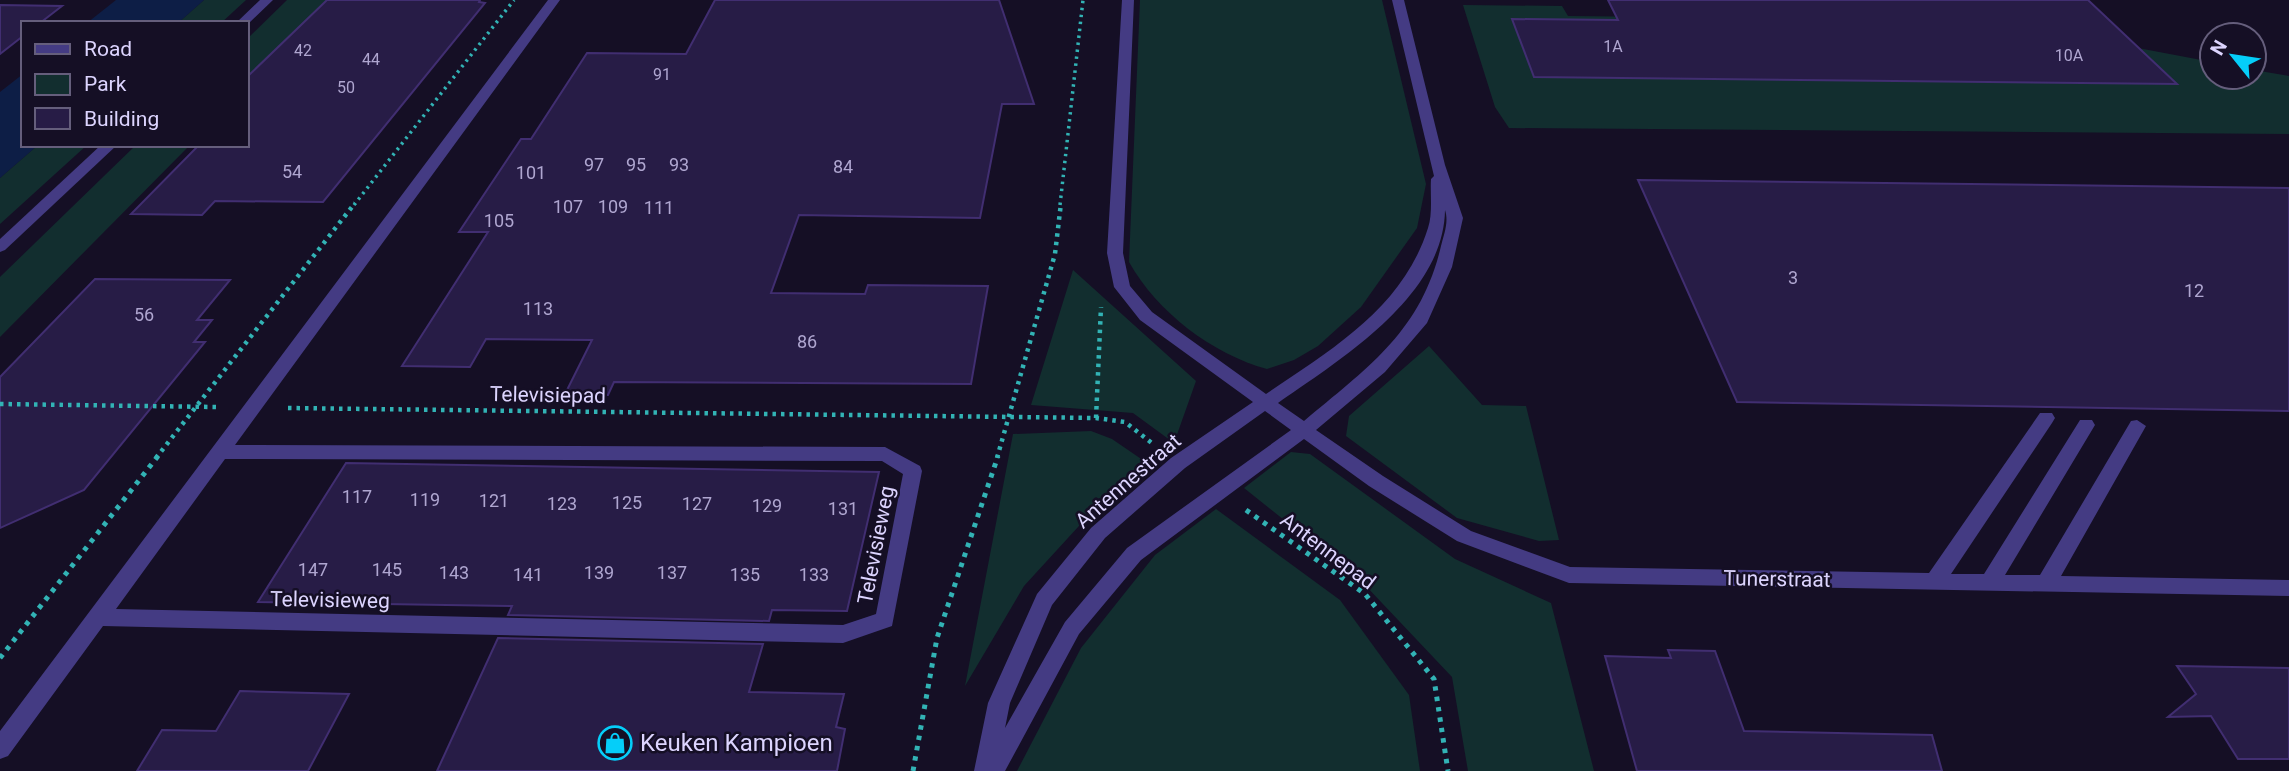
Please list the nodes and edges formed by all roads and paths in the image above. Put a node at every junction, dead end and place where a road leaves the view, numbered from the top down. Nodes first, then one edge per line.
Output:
1 (267, 0) edge
2 (514, 0) edge
3 (554, 0) edge
4 (1083, 0) edge
5 (1128, 0) edge
6 (1398, 0) edge
7 (244, 21) edge
8 (108, 147) edge
9 (1438, 165) junction
10 (0, 247) edge
11 (1122, 287) junction
12 (1266, 402) junction
13 (0, 404) edge
14 (195, 407) junction
15 (251, 408) junction
16 (1011, 416) junction
17 (1096, 418) junction
18 (2046, 418) dead end
19 (2086, 425) dead end
20 (2137, 426) dead end
21 (1304, 430) junction
22 (219, 452) junction
23 (1178, 463) junction
24 (1219, 491) junction
25 (1934, 582) junction
26 (1990, 583) junction
27 (2046, 583) junction
28 (2289, 588) edge
29 (97, 617) junction
30 (0, 658) edge
31 (0, 749) edge
32 (913, 771) edge
33 (985, 771) edge
34 (993, 771) edge
35 (1448, 771) edge

1 - 7 street
2 - 14 path
3 - 15 street
4 - 16 path
5 - 11 street
6 - 9 street, Antennestraat
8 - 10 street
9 - 12 street, Antennestraat
9 - 21 street, Antennestraat
11 - 12 street
11 - 17 path
12 - 21 street
12 - 23 street, Antennestraat
13 - 14 path, Televisiepad
14 - 15 path, Televisiepad
14 - 30 path
15 - 16 path, Televisiepad
15 - 22 street
16 - 17 path, Televisiepad
16 - 32 path
17 - 23 path, Televisiepad
18 - 25 street
19 - 26 street
20 - 27 street
21 - 24 street, Antennestraat
21 - 25 street, Tunerstraat
22 - 29 street
22 - 29 street, Televisieweg
23 - 33 street, Antennestraat
24 - 34 street, Antennestraat
24 - 35 path, Antennepad
25 - 26 street, Tunerstraat
26 - 27 street, Tunerstraat
27 - 28 street, Tunerstraat
29 - 31 street

